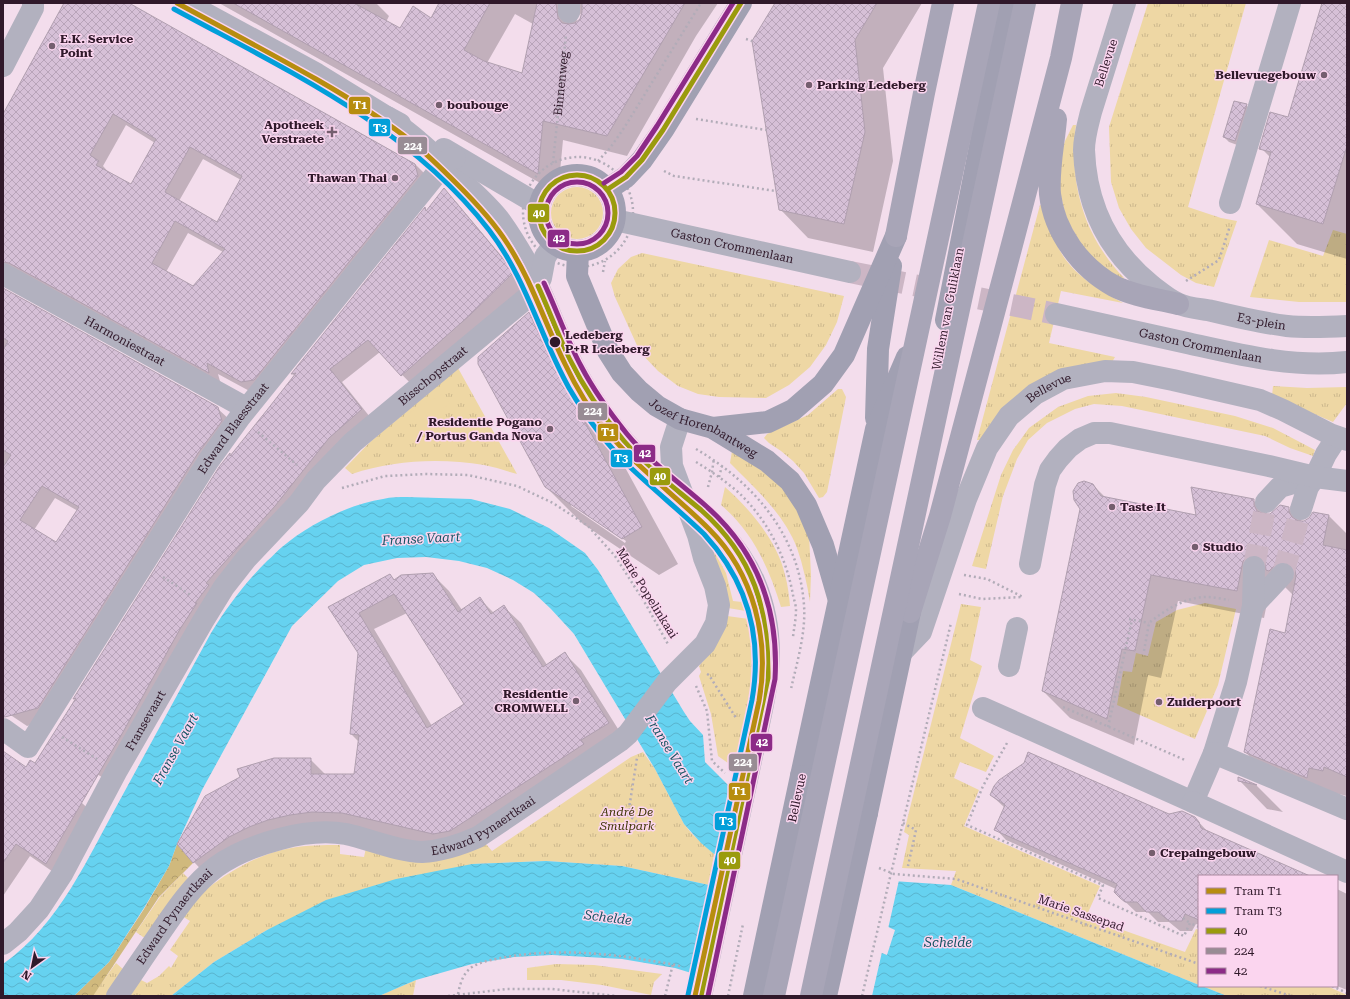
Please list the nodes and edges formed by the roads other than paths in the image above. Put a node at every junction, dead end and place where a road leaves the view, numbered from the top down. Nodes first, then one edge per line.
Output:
1 (33, 3) edge
2 (186, 3) edge
3 (741, 3) edge
4 (943, 3) edge
5 (980, 3) edge
6 (989, 3) edge
7 (1008, 3) edge
8 (1025, 3) edge
9 (1072, 3) edge
10 (1125, 3) edge
11 (1290, 3) edge
12 (1061, 58) junction
13 (3, 66) edge
14 (450, 161) junction
15 (608, 189) junction
16 (539, 205) junction
17 (1230, 213) road end
18 (615, 220) junction
19 (896, 236) junction
20 (554, 244) junction
21 (578, 251) junction
22 (850, 272) tunnel mouth
23 (3, 274) edge
24 (538, 286) junction
25 (1180, 294) junction
26 (1056, 314) tunnel mouth
27 (1347, 326) edge
28 (1347, 362) edge
29 (243, 412) junction
30 (680, 419) junction
31 (713, 428) junction
32 (876, 429) junction
33 (1342, 439) edge
34 (1315, 477) junction
35 (1347, 481) edge
36 (684, 498) junction
37 (1266, 502) tunnel mouth
38 (299, 503) joint
39 (1301, 509) tunnel mouth
40 (1030, 564) dead end
41 (1254, 567) tunnel mouth
42 (1283, 574) tunnel mouth
43 (839, 599) junction
44 (1253, 606) junction
45 (910, 612) junction
46 (1017, 628) dead end
47 (900, 654) junction
48 (1009, 666) dead end
49 (983, 708) dead end
50 (3, 729) edge
51 (1210, 762) junction
52 (1193, 802) junction
53 (1347, 809) edge
54 (1347, 872) edge
55 (3, 944) edge
56 (117, 996) edge
57 (700, 996) edge
58 (754, 996) edge
59 (774, 996) edge
60 (811, 996) edge
61 (826, 996) edge

1 - 13 street
2 - 14 street
3 - 15 main road
4 - 19 highway
5 - 32 main road
6 - 59 highway, bridge
7 - 45 main road, Willem van Guliklaan
8 - 60 highway, bridge
9 - 12 highway
10 - 25 street, Bellevue
11 - 17 street
12 - 25 highway
12 - 45 highway
14 - 16 street
14 - 24 street, Edward Pynaertkaai
14 - 29 street, Edward Blaesstraat
15 - 16 main road
15 - 18 main road
16 - 20 main road
18 - 21 main road
18 - 22 street, Gaston Crommenlaan
19 - 31 main road
19 - 32 main road
20 - 21 main road
20 - 24 street, Bisschopstraat
21 - 30 main road, Jozef Horenbantweg
23 - 29 street, Harmoniestraat
24 - 36 street, Edward Pynaertkaai
24 - 38 street, Bisschopstraat
25 - 27 street, E3-plein
26 - 28 street, Gaston Crommenlaan
29 - 50 street, Edward Blaesstraat
30 - 31 main road, Jozef Horenbantweg
30 - 36 street, Edward Pynaertkaai
31 - 43 main road, Jozef Horenbantweg
32 - 43 main road
33 - 34 street
33 - 47 street, Bellevue
34 - 35 street
34 - 37 street
34 - 39 street
34 - 40 street
36 - 56 street, Edward Pynaertkaai
36 - 57 street, Edward Pynaertkaai, bridge
38 - 55 street, Fransevaart
41 - 44 street
42 - 44 street
43 - 58 main road, Bellevue, bridge
44 - 51 street
45 - 47 main road
46 - 48 street
47 - 61 main road, bridge
49 - 52 street
51 - 52 street
51 - 53 street
52 - 54 street

